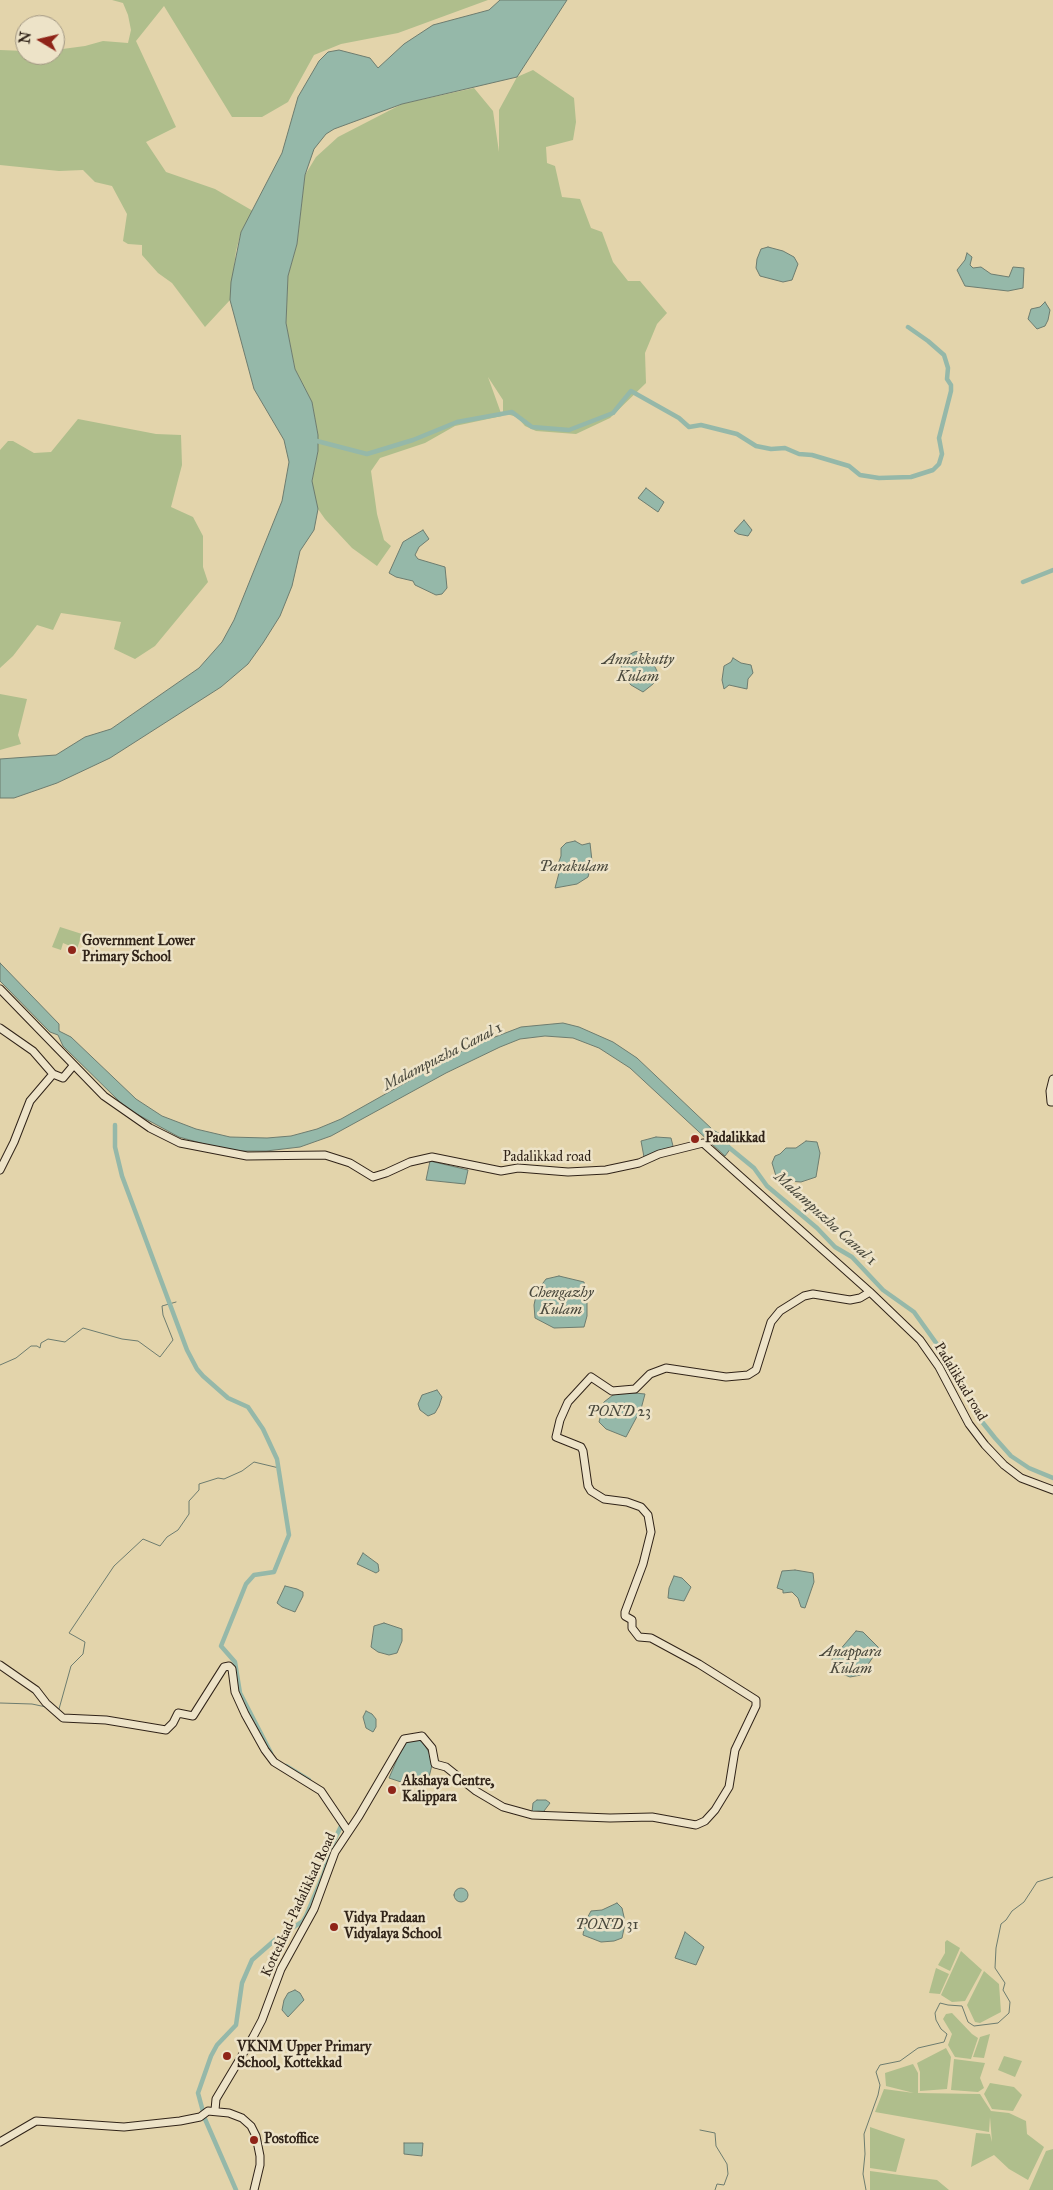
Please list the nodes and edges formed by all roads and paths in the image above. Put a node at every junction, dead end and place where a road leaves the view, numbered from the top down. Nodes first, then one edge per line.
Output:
1 (0, 989) edge
2 (0, 1028) edge
3 (73, 1066) junction
4 (53, 1074) junction
5 (1053, 1079) edge
6 (1053, 1102) edge
7 (0, 1170) edge
8 (870, 1292) junction
9 (1053, 1490) edge
10 (0, 1665) edge
11 (346, 1829) junction
12 (209, 2111) junction
13 (0, 2142) edge
14 (254, 2190) edge

1 - 3 street
2 - 4 street
3 - 4 street
3 - 8 street, Padalikkad road
4 - 7 street
5 - 6 street
8 - 9 street, Padalikkad road
8 - 11 street, Kottekkad-Padalikkad Road
10 - 11 street
11 - 12 street, Kottekkad-Padalikkad Road
12 - 13 street
12 - 14 street

